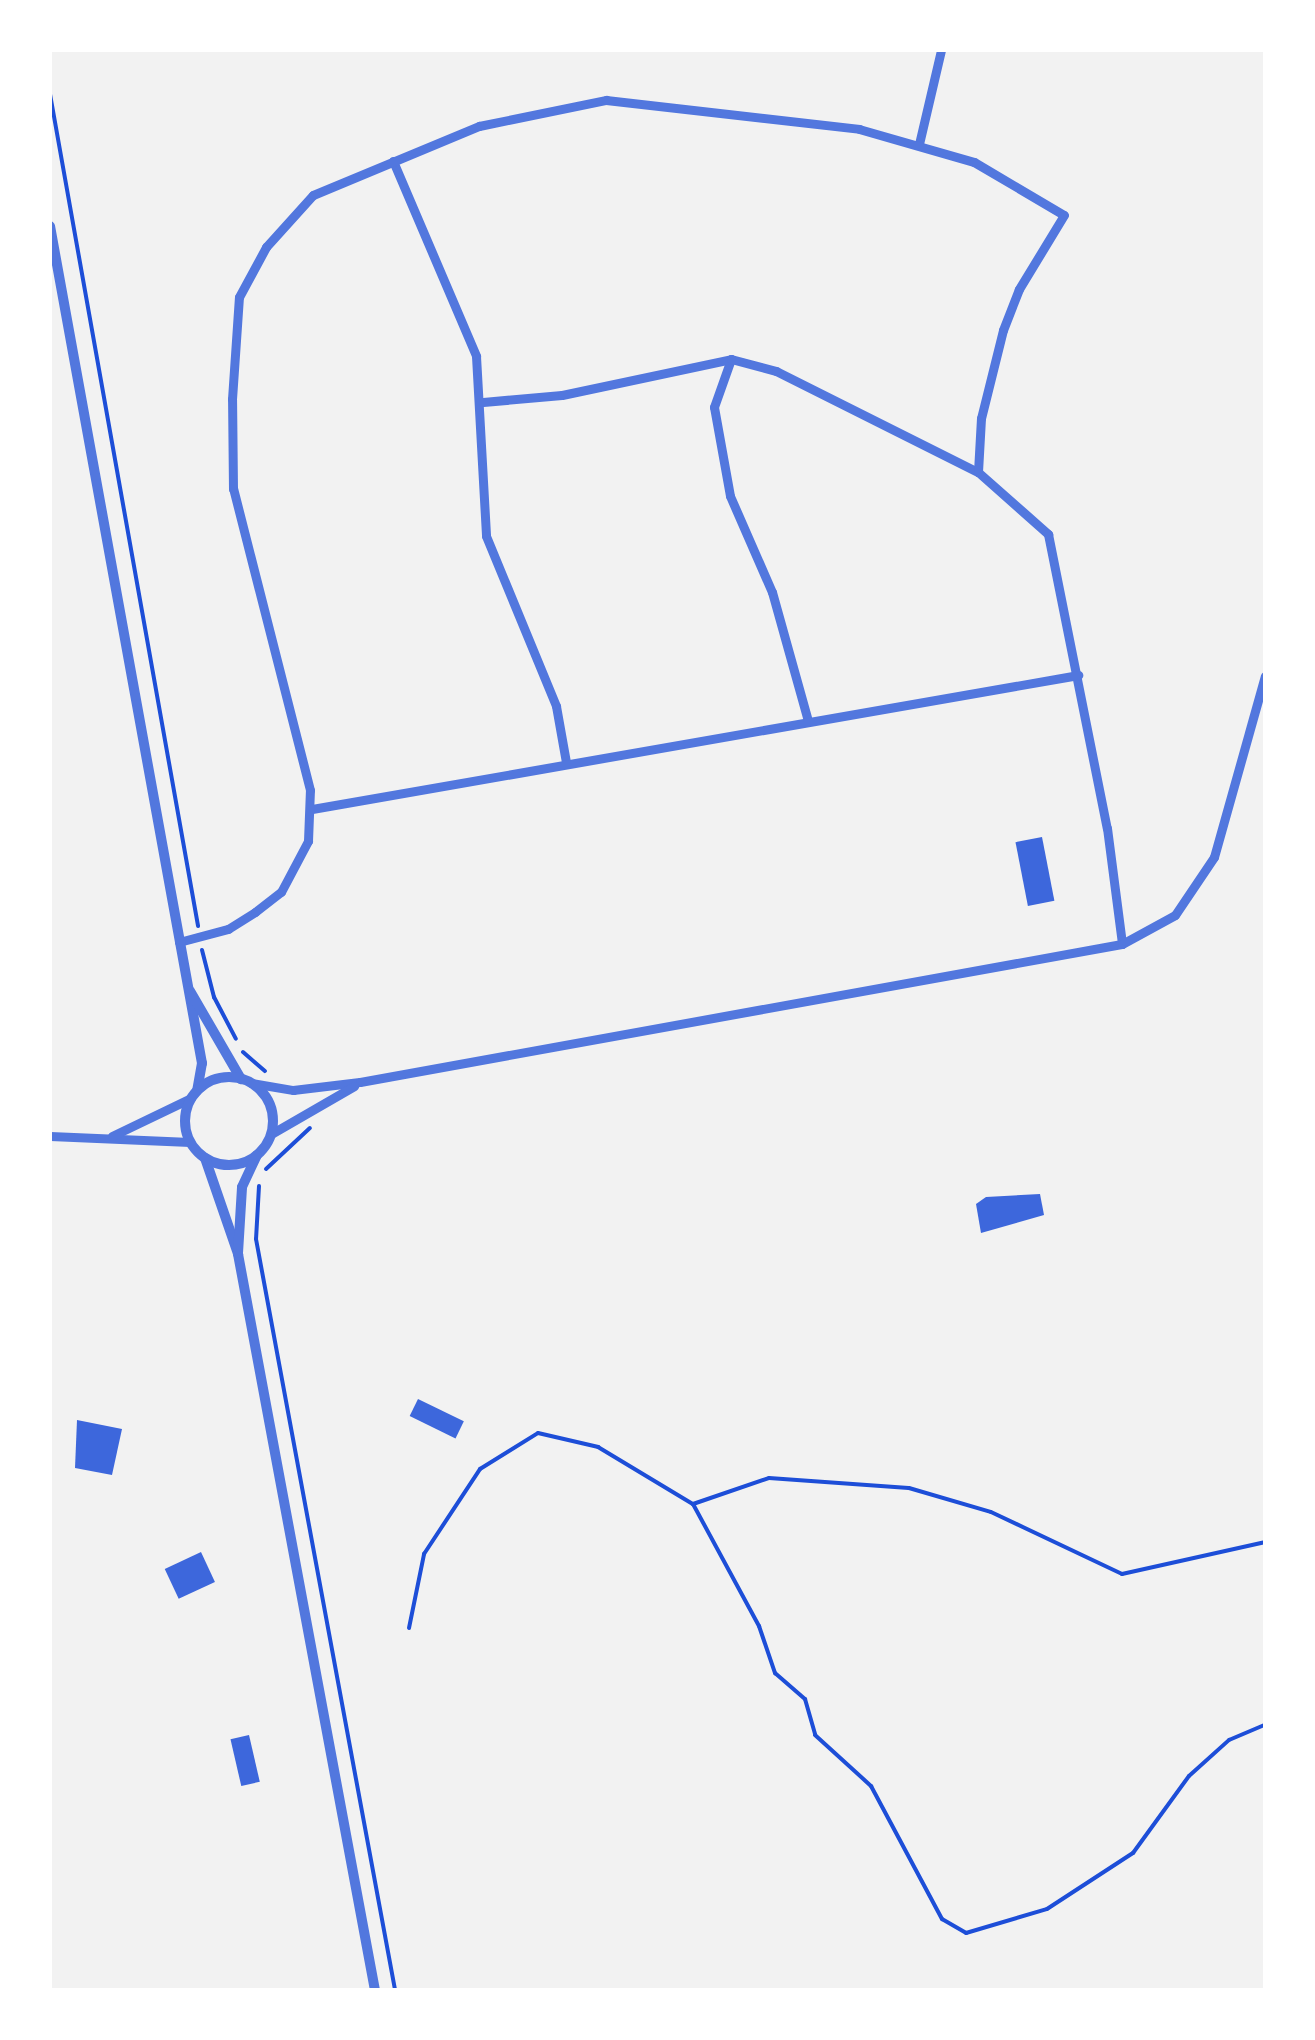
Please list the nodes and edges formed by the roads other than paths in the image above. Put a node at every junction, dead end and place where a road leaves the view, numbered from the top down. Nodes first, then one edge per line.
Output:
1 (941, 50) edge
2 (919, 144) junction
3 (394, 161) junction
4 (50, 226) edge
5 (731, 360) junction
6 (483, 402) junction
7 (978, 472) junction
8 (1078, 675) junction
9 (1265, 676) edge
10 (808, 721) junction
11 (566, 762) junction
12 (312, 810) junction
13 (180, 942) junction
14 (1122, 944) junction
15 (189, 990) junction
16 (246, 1081) junction
17 (360, 1082) junction
18 (194, 1095) junction
19 (271, 1134) junction
20 (50, 1136) edge
21 (112, 1136) junction
22 (190, 1142) junction
23 (257, 1155) junction
24 (205, 1158) junction
25 (238, 1254) junction
26 (375, 1990) edge

1 - 2 street
2 - 3 street
2 - 7 street
3 - 6 street
3 - 12 street
4 - 13 street
5 - 6 street
5 - 7 street
5 - 10 street
6 - 11 street
7 - 8 street
8 - 10 street
8 - 14 street
9 - 14 street
10 - 11 street
11 - 12 street
12 - 13 street
13 - 15 street
14 - 17 street
15 - 16 street
15 - 18 street
16 - 17 street
16 - 18 street
16 - 19 street
17 - 19 street
18 - 21 street
18 - 22 street
19 - 23 street
20 - 21 street
21 - 22 street
22 - 24 street
23 - 24 street
23 - 25 street
24 - 25 street
25 - 26 street

